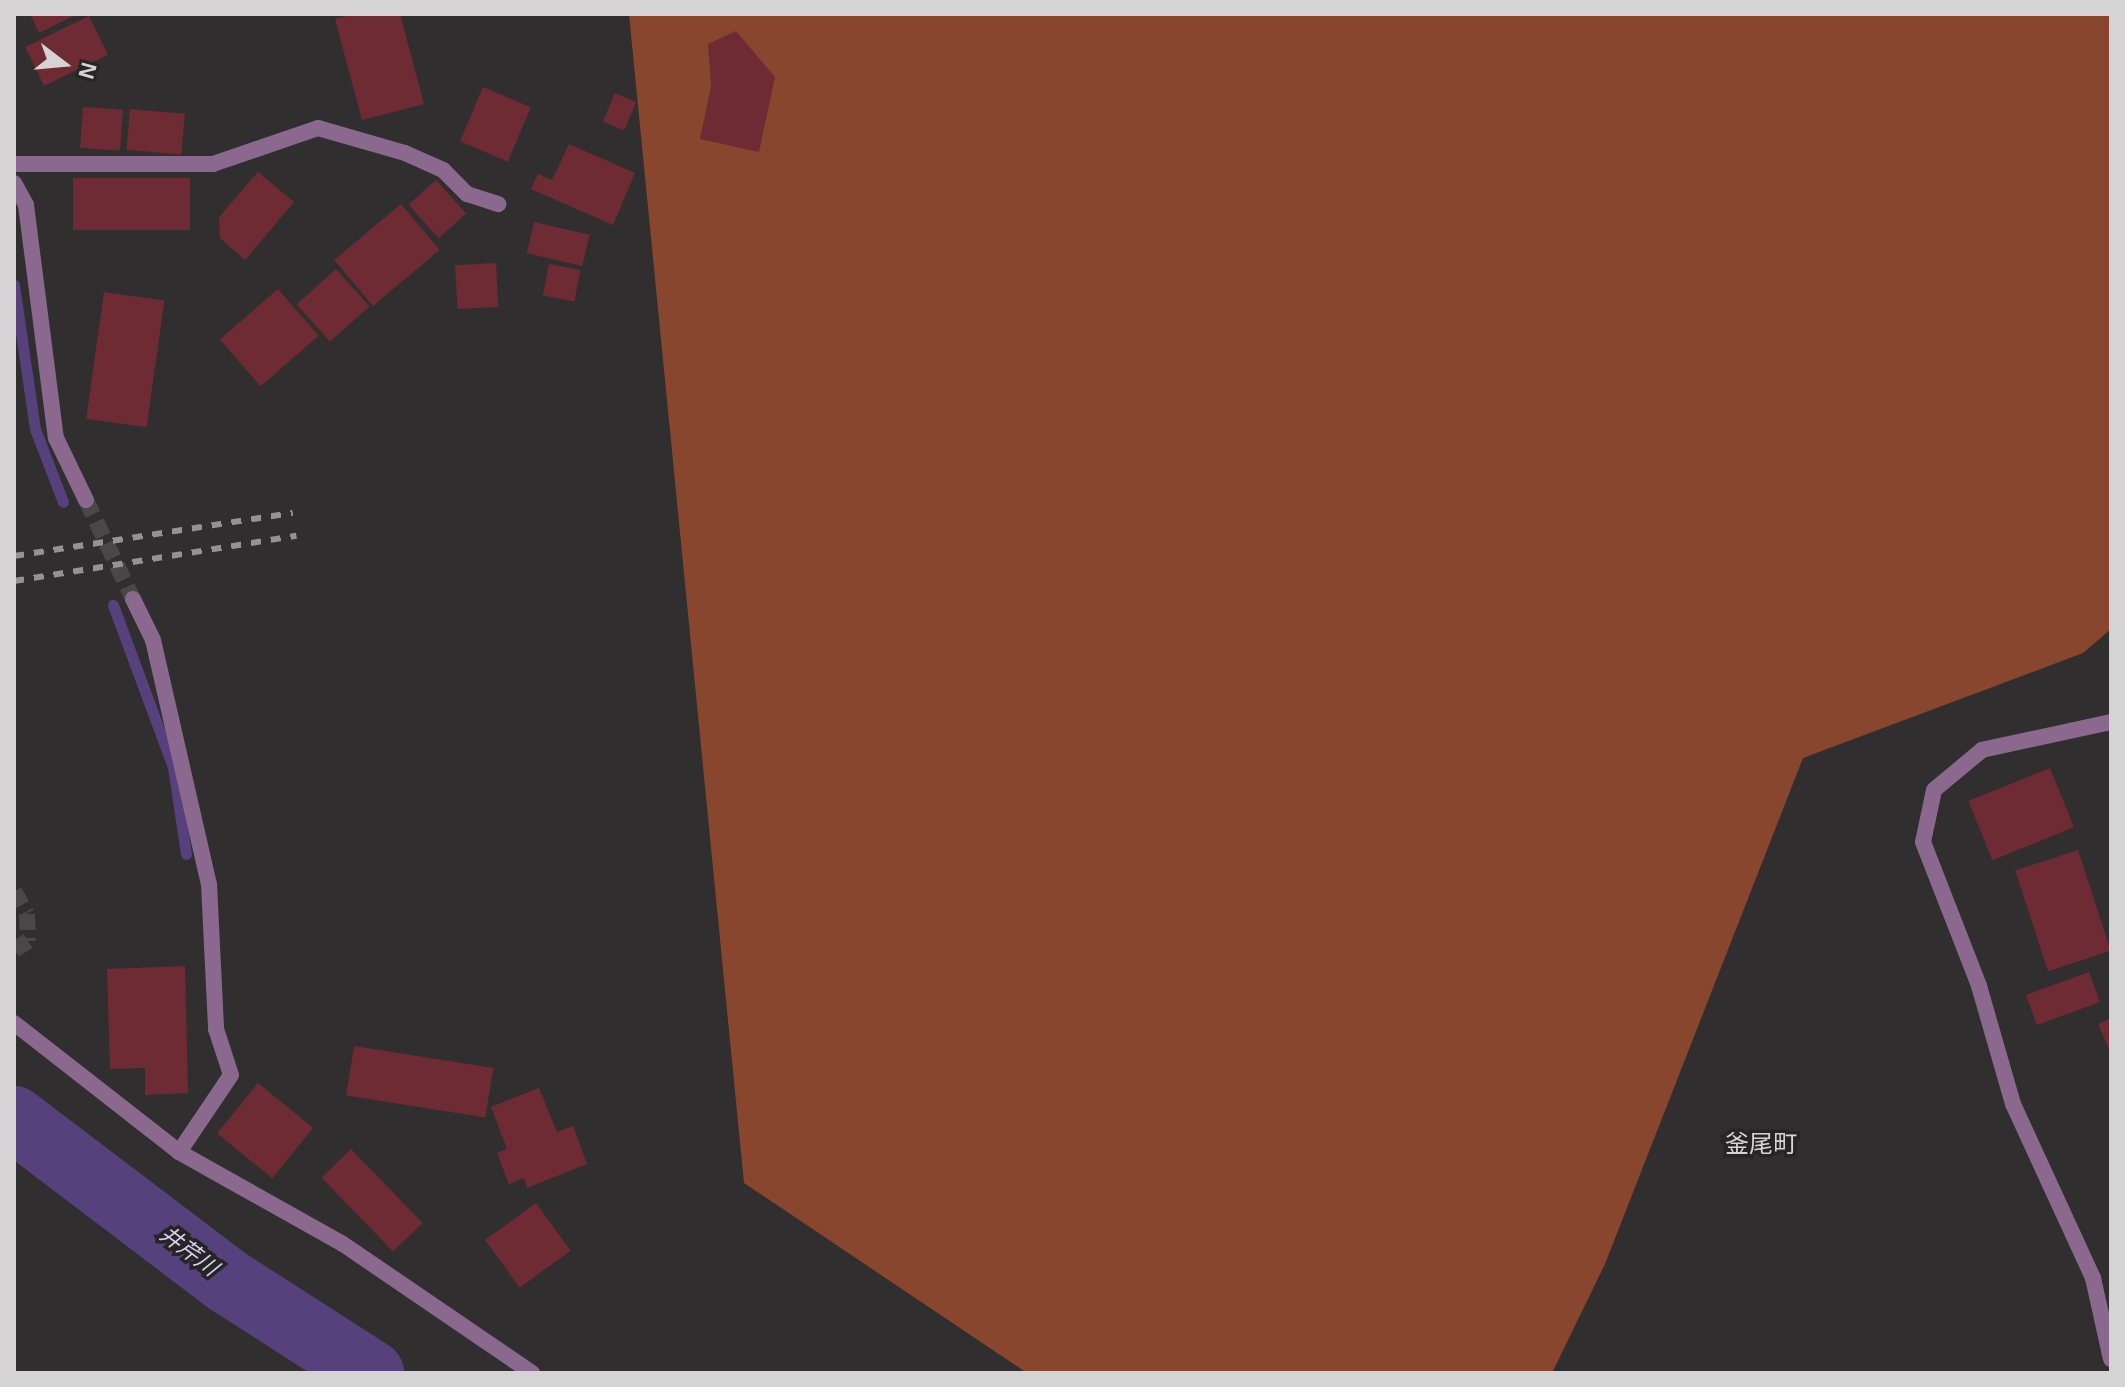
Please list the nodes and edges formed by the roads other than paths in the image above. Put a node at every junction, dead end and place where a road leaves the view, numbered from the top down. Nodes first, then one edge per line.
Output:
1 (14, 164) edge
2 (14, 183) edge
3 (498, 204) dead end
4 (86, 500) tunnel mouth
5 (133, 599) tunnel mouth
6 (2111, 722) edge
7 (14, 1023) edge
8 (179, 1152) junction
9 (2111, 1359) edge
10 (532, 1373) edge

1 - 3 street
2 - 4 street
5 - 8 street
6 - 9 street
7 - 8 street
8 - 10 street

